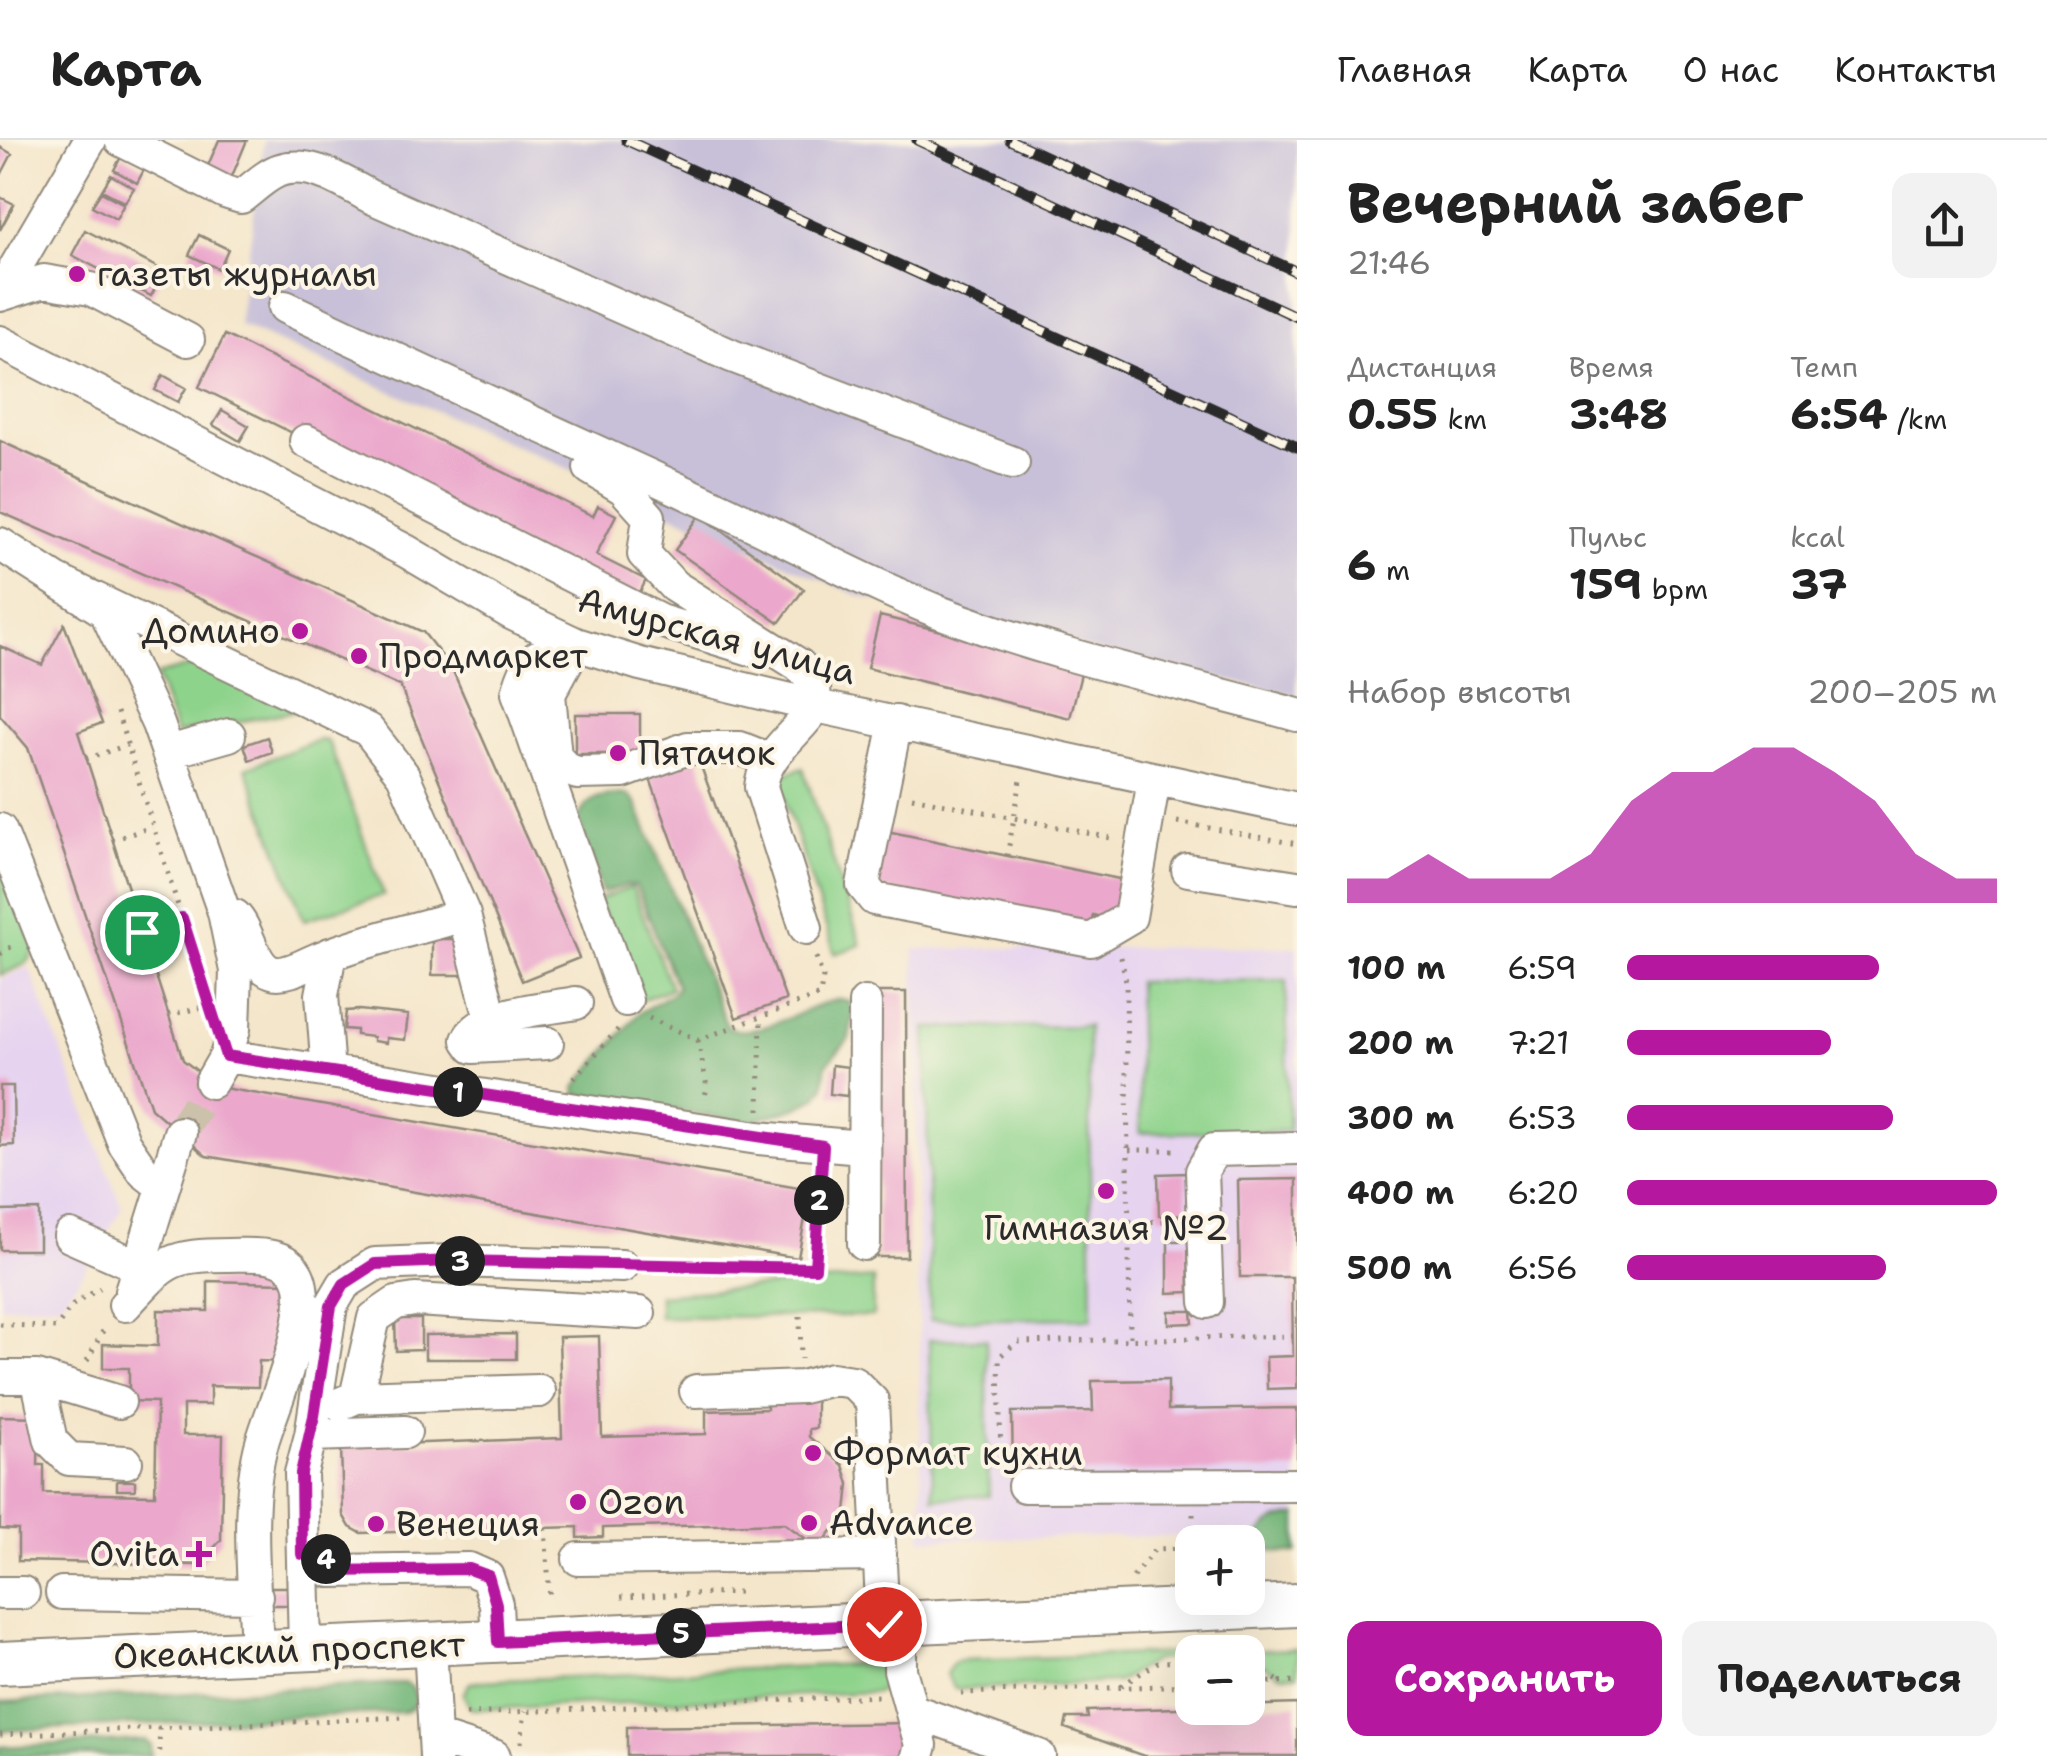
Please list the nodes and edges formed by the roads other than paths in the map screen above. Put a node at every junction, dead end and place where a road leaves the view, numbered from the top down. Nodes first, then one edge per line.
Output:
1 (90, 140) edge
2 (121, 140) edge
3 (0, 295) edge
4 (286, 307) dead end
5 (188, 340) dead end
6 (0, 342) edge
7 (457, 389) junction
8 (306, 441) dead end
9 (1013, 463) dead end
10 (0, 544) edge
11 (56, 580) junction
12 (576, 644) junction
13 (811, 704) junction
14 (1297, 715) edge
15 (896, 722) junction
16 (229, 735) dead end
17 (169, 752) junction
18 (770, 760) junction
19 (1297, 808) edge
20 (1148, 809) junction
21 (1297, 821) edge
22 (0, 830) edge
23 (1188, 870) dead end
24 (1297, 887) edge
25 (224, 912) junction
26 (464, 915) junction
27 (806, 928) road end
28 (330, 954) junction
29 (576, 1003) dead end
30 (865, 1003) dead end
31 (637, 1009) road end
32 (491, 1018) junction
33 (547, 1043) dead end
34 (328, 1072) junction
35 (180, 1133) tunnel mouth
36 (862, 1147) junction
37 (1297, 1148) edge
38 (162, 1186) junction
39 (70, 1236) dead end
40 (864, 1244) dead end
41 (622, 1266) road end
42 (140, 1268) junction
43 (1207, 1302) dead end
44 (639, 1313) dead end
45 (0, 1377) edge
46 (37, 1377) junction
47 (539, 1392) dead end
48 (696, 1392) dead end
49 (356, 1397) junction
50 (119, 1402) dead end
51 (312, 1425) junction
52 (405, 1432) dead end
53 (126, 1462) dead end
54 (1013, 1485) road end
55 (1297, 1485) edge
56 (302, 1554) junction
57 (880, 1555) junction
58 (578, 1559) dead end
59 (62, 1593) dead end
60 (256, 1596) junction
61 (1297, 1604) edge
62 (892, 1624) junction
63 (498, 1642) junction
64 (430, 1644) junction
65 (305, 1649) junction
66 (257, 1651) junction
67 (0, 1663) edge
68 (910, 1703) junction
69 (435, 1736) edge
70 (494, 1756) edge
71 (918, 1756) edge
72 (1038, 1756) edge

1 - 3 street
2 - 9 street
3 - 5 street
4 - 7 street
6 - 12 street, Амурская улица
7 - 13 street
7 - 14 street
8 - 13 street
10 - 11 street
11 - 17 street
11 - 26 street
12 - 13 street, Амурская улица
12 - 18 street
12 - 31 street
13 - 15 street, Амурская улица
13 - 18 street
15 - 20 street, Амурская улица
15 - 20 street
16 - 17 street
17 - 25 street
18 - 27 street
19 - 20 street, Амурская улица
20 - 21 street
22 - 38 street
23 - 24 street
25 - 28 street
25 - 34 street
26 - 28 street
26 - 32 street
28 - 34 street
29 - 32 street
30 - 36 street
32 - 33 street
34 - 36 street
35 - 38 street
36 - 40 street
37 - 43 street
38 - 42 street
39 - 42 street
41 - 51 street
42 - 60 street
44 - 49 street
45 - 46 street
46 - 50 street
46 - 53 street
47 - 49 street
48 - 57 street
49 - 51 street
51 - 52 street
51 - 56 street
54 - 55 street
56 - 63 street
56 - 65 street
57 - 58 street
57 - 62 street
59 - 60 street
60 - 66 street
61 - 62 main road, Океанский проспект
62 - 63 main road, Океанский проспект
62 - 68 street
63 - 64 main road, Океанский проспект
64 - 65 main road, Океанский проспект
64 - 69 street
65 - 66 main road, Океанский проспект
66 - 67 main road, Океанский проспект
68 - 71 street
68 - 72 street
69 - 70 street

